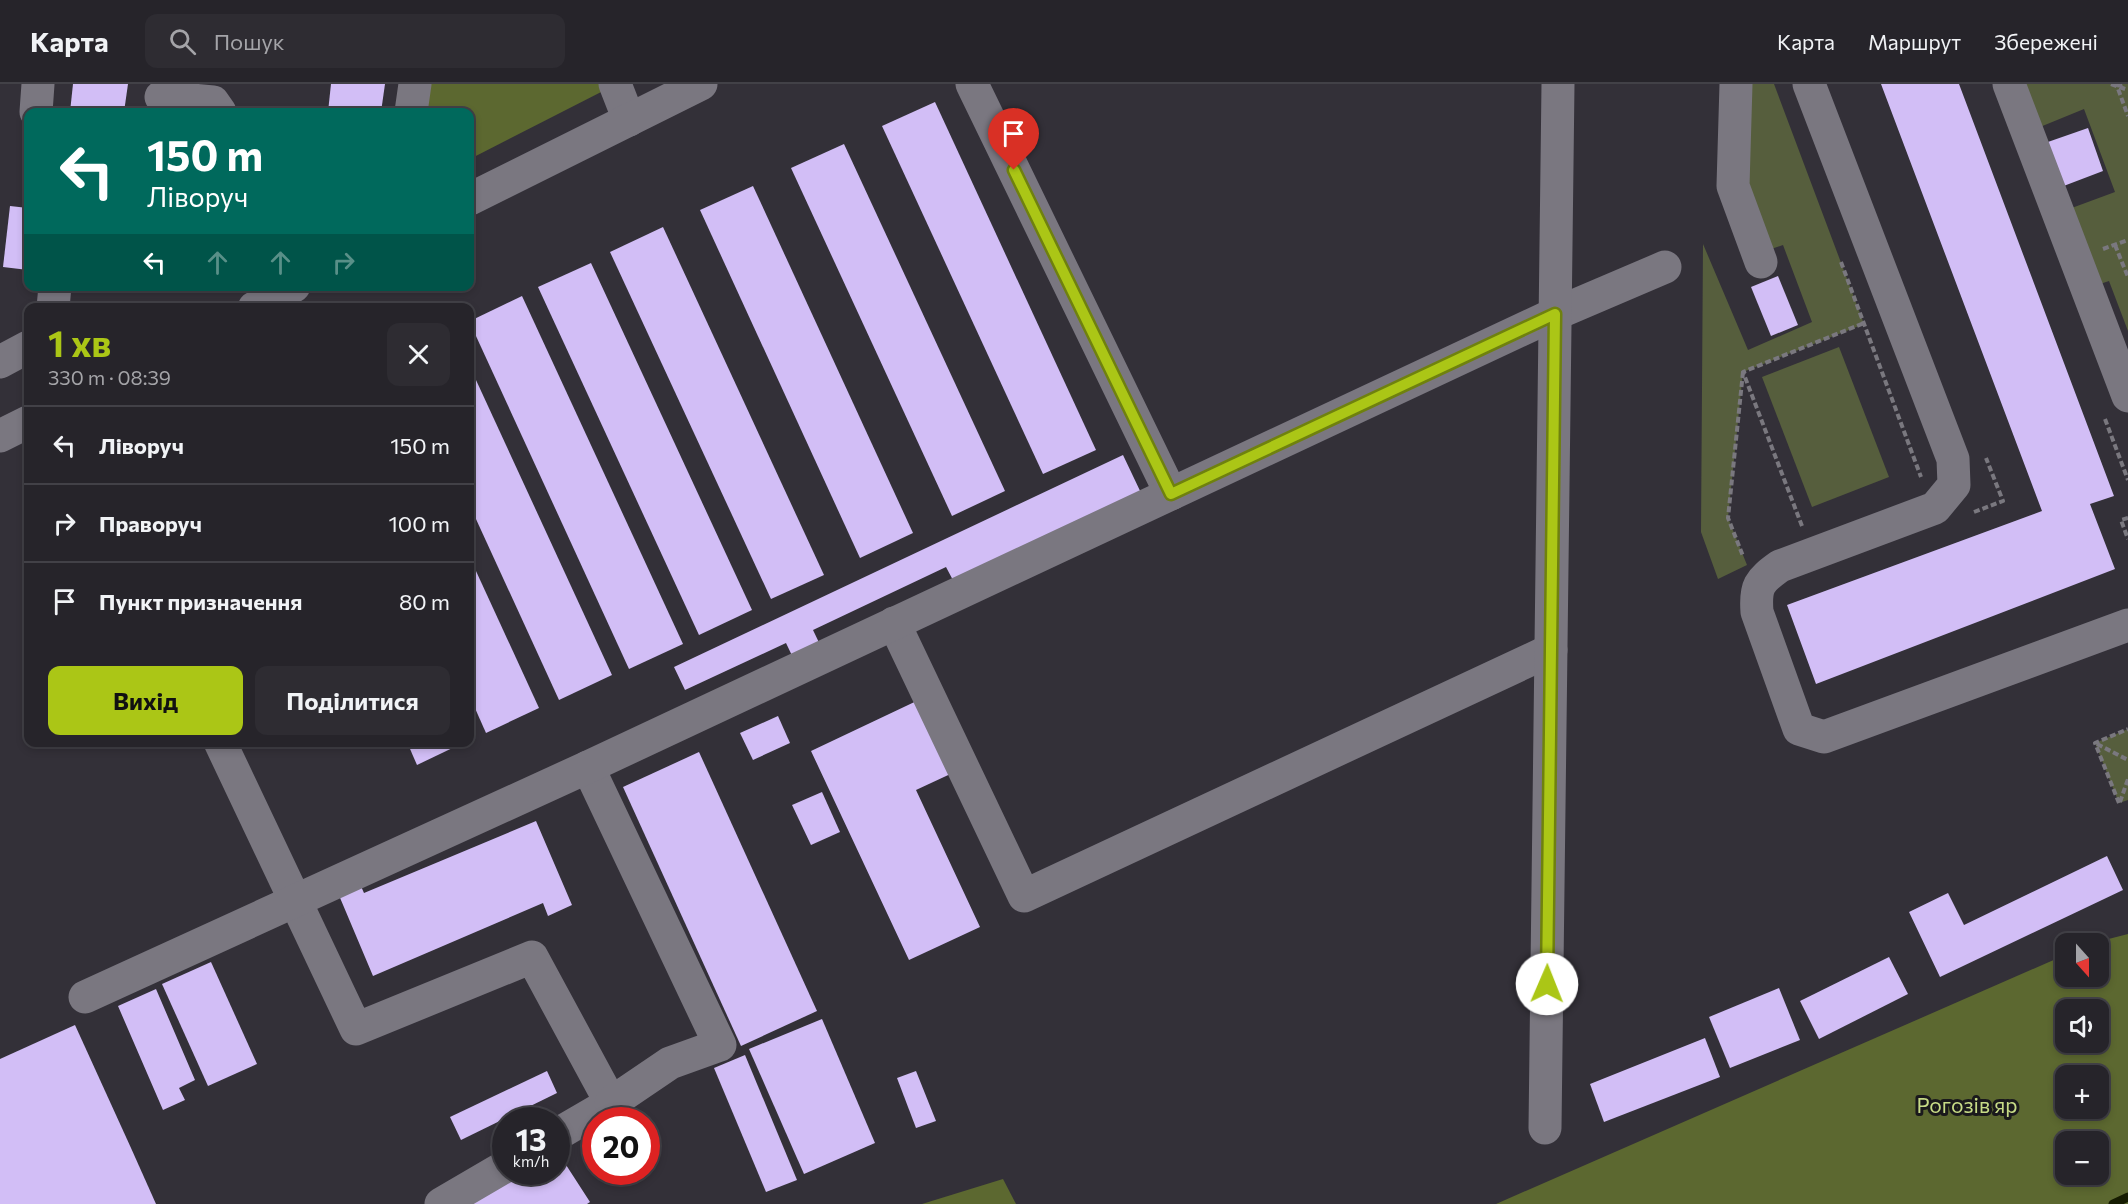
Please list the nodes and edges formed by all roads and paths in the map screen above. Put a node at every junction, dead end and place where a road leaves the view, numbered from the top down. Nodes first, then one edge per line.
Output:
1 (38, 84) edge
2 (415, 84) edge
3 (615, 84) edge
4 (701, 84) edge
5 (972, 84) edge
6 (1558, 84) edge
7 (1736, 84) edge
8 (1809, 84) edge
9 (2009, 84) edge
10 (2111, 84) edge
11 (2122, 84) edge
12 (2116, 86) junction
13 (2128, 90) edge
14 (161, 97) dead end
15 (36, 108) edge
16 (217, 108) edge
17 (412, 108) edge
18 (2128, 113) edge
19 (629, 120) junction
20 (474, 197) edge
21 (2128, 240) edge
22 (1839, 258) dead end
23 (1761, 262) dead end
24 (1665, 267) dead end
25 (2128, 277) edge
26 (285, 291) edge
27 (263, 303) edge
28 (1896, 311) junction
29 (1555, 314) junction
30 (1864, 324) junction
31 (24, 349) edge
32 (0, 362) edge
33 (1743, 372) junction
34 (2128, 396) edge
35 (24, 424) edge
36 (0, 436) edge
37 (1171, 494) junction
38 (1932, 509) junction
39 (2128, 518) edge
40 (1804, 531) dead end
41 (2128, 539) edge
42 (1747, 565) dead end
43 (894, 624) junction
44 (2128, 625) edge
45 (1551, 650) junction
46 (2128, 729) edge
47 (2095, 743) junction
48 (222, 747) edge
49 (2128, 760) edge
50 (588, 767) junction
51 (2128, 779) edge
52 (2128, 800) edge
53 (2120, 803) junction
54 (295, 902) junction
55 (85, 997) dead end
56 (611, 1103) junction
57 (570, 1128) edge
58 (1545, 1128) dead end
59 (492, 1174) edge
60 (441, 1204) edge

1 - 15 street
2 - 17 street
3 - 19 street
4 - 19 street
5 - 37 street
6 - 29 street
7 - 23 street
8 - 28 street
9 - 34 street
10 - 12 path
11 - 12 path
12 - 13 path
12 - 18 path
14 - 16 street
19 - 20 street
21 - 25 path
22 - 30 path
24 - 29 street
26 - 27 street
28 - 30 path
28 - 38 street
29 - 37 street
29 - 45 street
30 - 33 path
30 - 38 path
31 - 32 street
33 - 40 path
33 - 42 path
35 - 36 street
37 - 43 street
38 - 44 street
39 - 41 path
43 - 45 street
43 - 50 street
45 - 58 street
46 - 47 path
47 - 49 path
47 - 53 path
48 - 54 street
50 - 54 street
50 - 56 street
51 - 53 path
52 - 53 path
54 - 55 street
54 - 56 street
56 - 57 street
59 - 60 street

